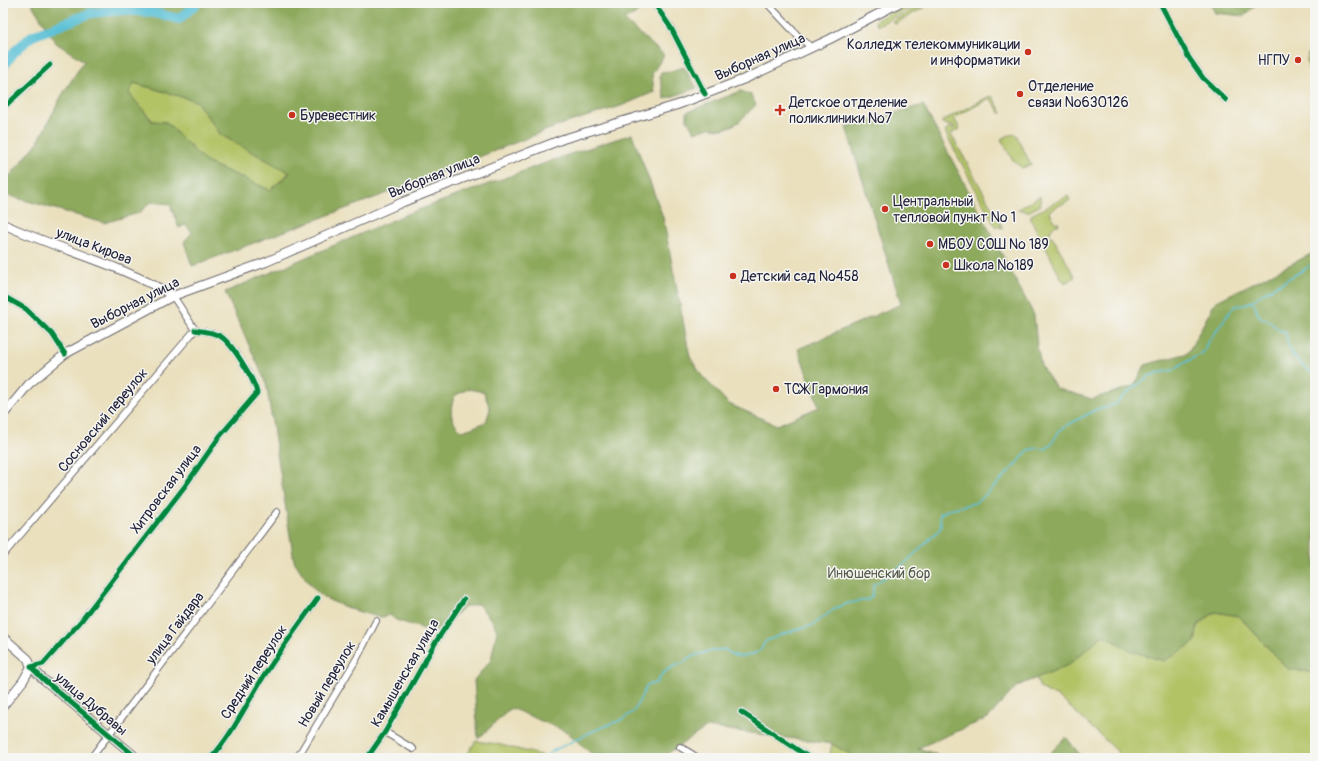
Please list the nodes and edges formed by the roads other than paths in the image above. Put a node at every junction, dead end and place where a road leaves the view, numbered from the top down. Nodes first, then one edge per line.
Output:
1 (654, 3) edge
2 (767, 3) edge
3 (899, 3) edge
4 (1160, 3) edge
5 (812, 48) junction
6 (50, 65) dead end
7 (705, 94) junction
8 (1226, 100) dead end
9 (3, 108) edge
10 (3, 224) edge
11 (173, 296) junction
12 (4, 298) edge
13 (195, 330) junction
14 (65, 354) junction
15 (3, 415) edge
16 (278, 512) dead end
17 (3, 556) edge
18 (318, 598) dead end
19 (464, 599) dead end
20 (376, 621) dead end
21 (3, 637) edge
22 (31, 667) junction
23 (3, 706) edge
24 (740, 712) dead end
25 (385, 732) junction
26 (108, 735) junction
27 (680, 747) dead end
28 (413, 749) dead end
29 (91, 758) edge
30 (137, 758) edge
31 (211, 758) edge
32 (297, 758) edge
33 (366, 758) edge
34 (698, 758) edge
35 (810, 758) edge

1 - 7 street
2 - 5 street
3 - 5 main road, Выборная улица
4 - 8 street
5 - 7 main road, Выборная улица
6 - 9 street
7 - 11 main road, Выборная улица
10 - 11 main road, улица Кирова
11 - 13 street
11 - 14 main road, Выборная улица
12 - 14 street
13 - 17 street, Сосновский переулок
13 - 22 street, Хитровская улица
14 - 15 main road, Выборная улица
16 - 26 street, улица Гайдара
18 - 31 street, Средний переулок
19 - 25 street, Камышенская улица
20 - 32 street, Новый переулок
21 - 22 main road, улица Дубравы
22 - 23 main road
22 - 26 main road, улица Дубравы
24 - 35 street
25 - 28 street, Камышенская улица
25 - 33 street, Камышенская улица
26 - 29 street, улица Гайдара
26 - 30 main road, улица Дубравы
27 - 34 street

